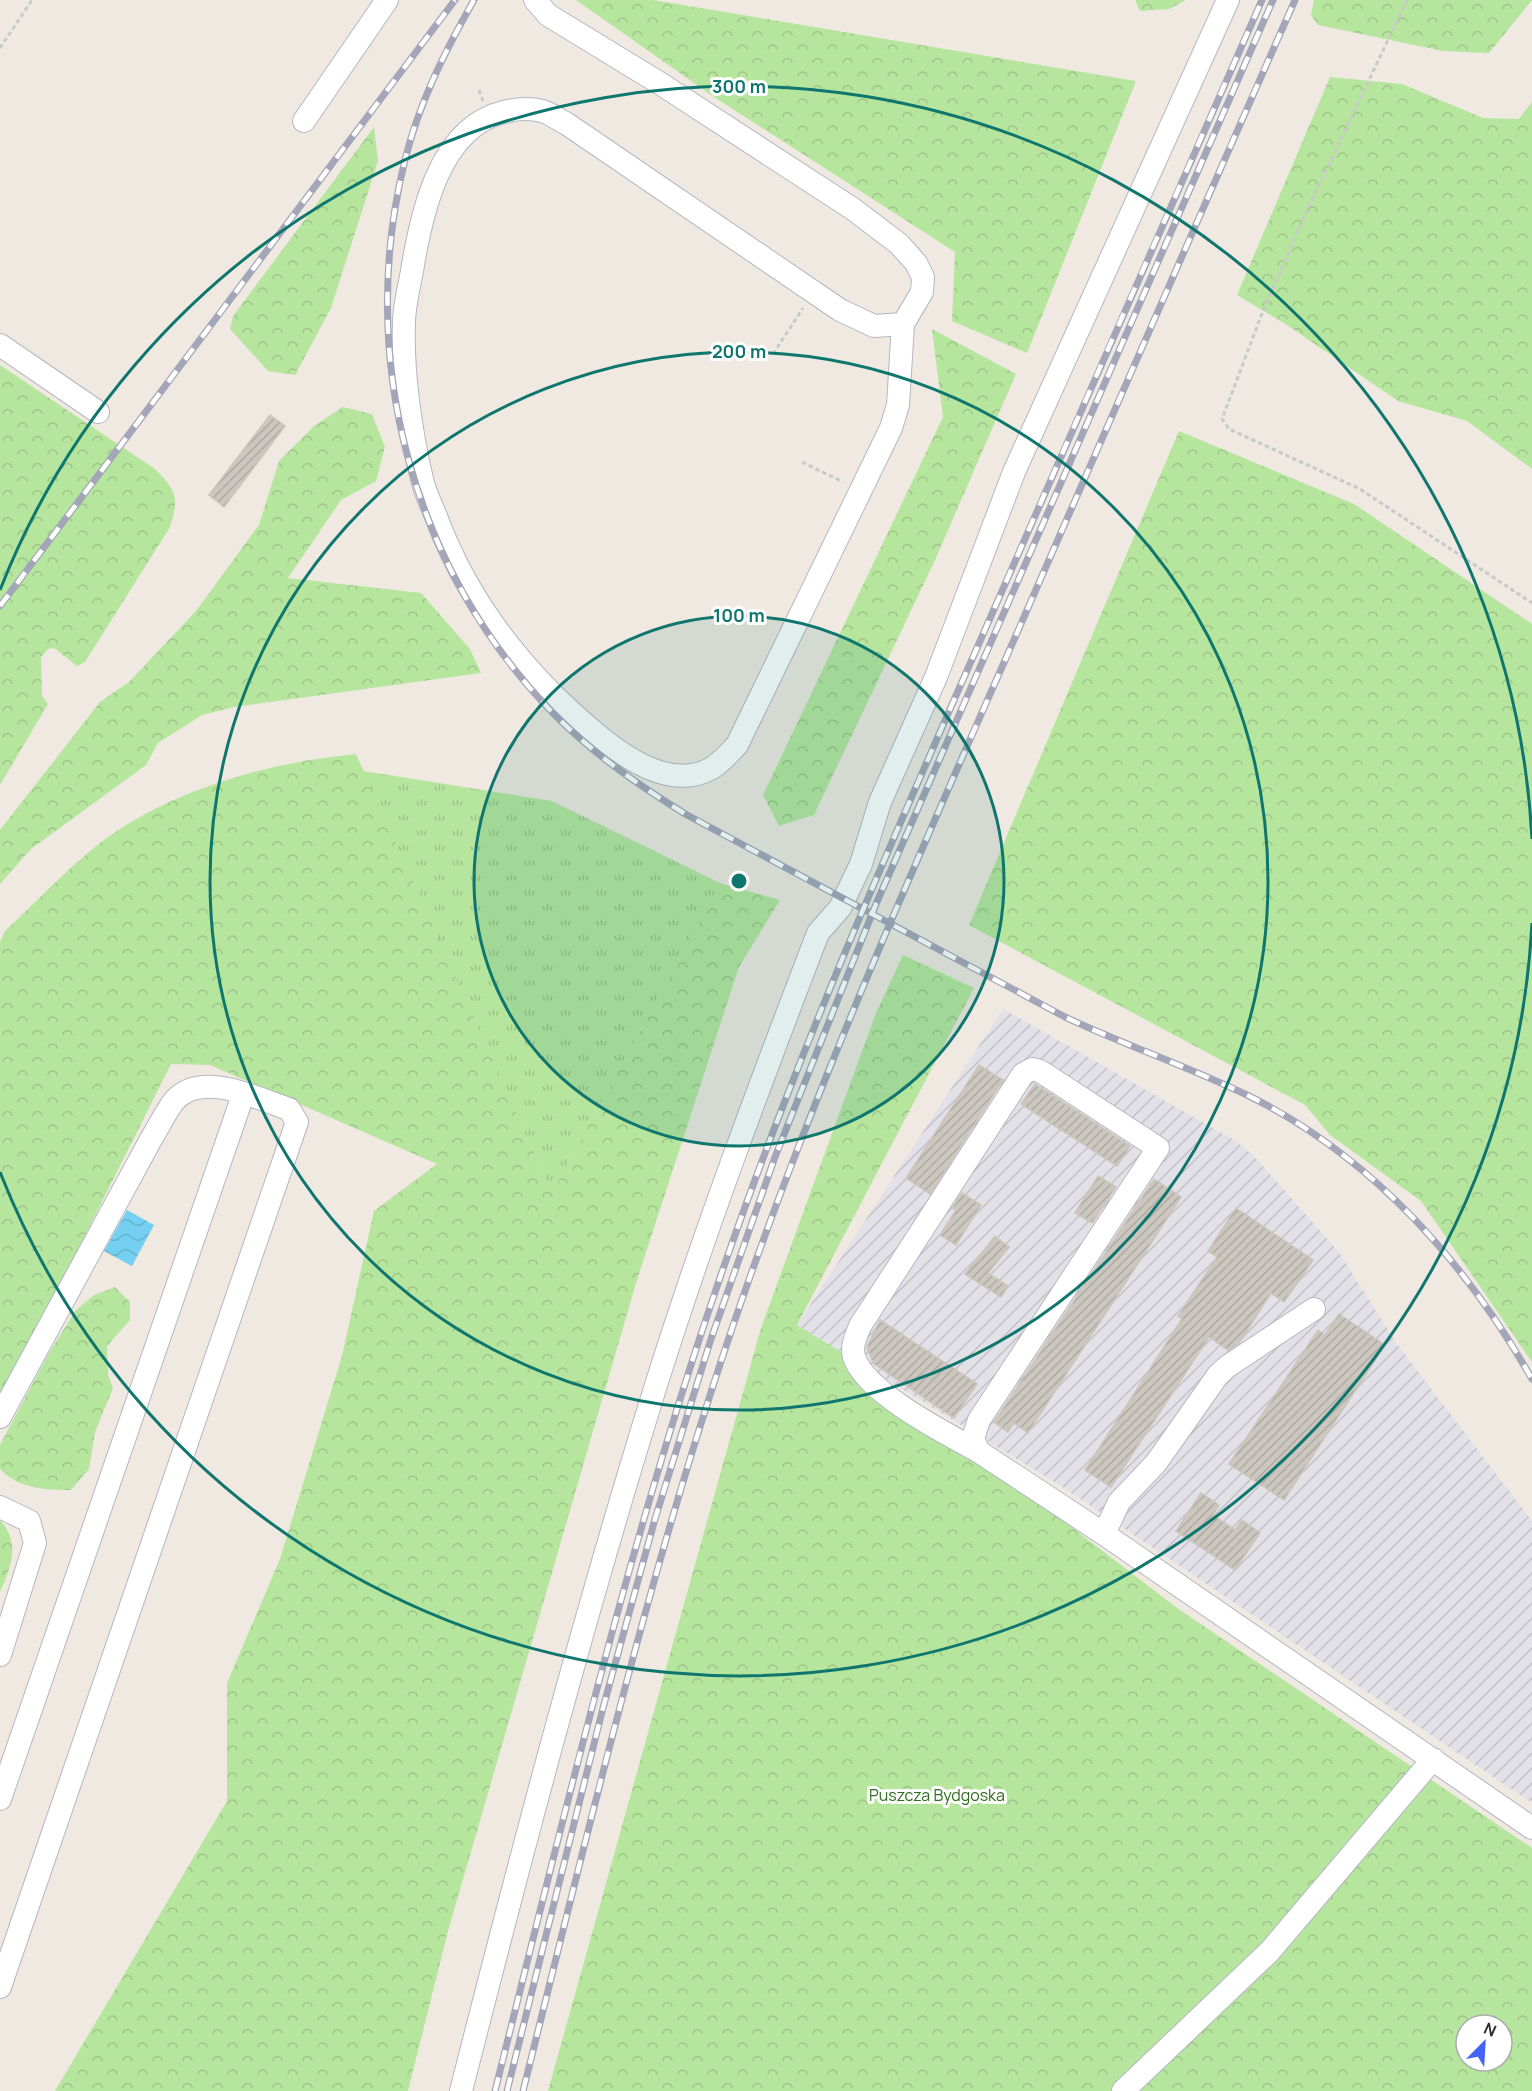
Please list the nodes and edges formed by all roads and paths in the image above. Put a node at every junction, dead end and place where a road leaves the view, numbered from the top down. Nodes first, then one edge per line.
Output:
1 (33, 0) edge
2 (387, 0) edge
3 (535, 0) edge
4 (1228, 0) edge
5 (1407, 0) edge
6 (0, 48) edge
7 (304, 121) dead end
8 (813, 292) junction
9 (903, 324) junction
10 (0, 345) edge
11 (774, 354) dead end
12 (98, 412) dead end
13 (802, 462) dead end
14 (861, 491) junction
15 (1532, 603) edge
16 (243, 1095) junction
17 (1314, 1309) dead end
18 (0, 1417) edge
19 (978, 1451) junction
20 (0, 1507) edge
21 (1104, 1533) junction
22 (0, 1655) edge
23 (1433, 1759) junction
24 (0, 1799) edge
25 (1532, 1828) edge
26 (0, 1987) edge
27 (461, 2091) edge
28 (1122, 2091) edge

1 - 6 path
2 - 7 lane
3 - 9 lane
4 - 27 lane
5 - 15 path
8 - 9 lane
8 - 11 path
8 - 14 lane
9 - 14 lane
10 - 12 lane
13 - 14 path
16 - 18 lane
16 - 24 lane
16 - 26 lane
17 - 21 lane
19 - 19 lane
19 - 21 lane
20 - 22 lane
21 - 23 lane
23 - 25 lane
23 - 28 lane

